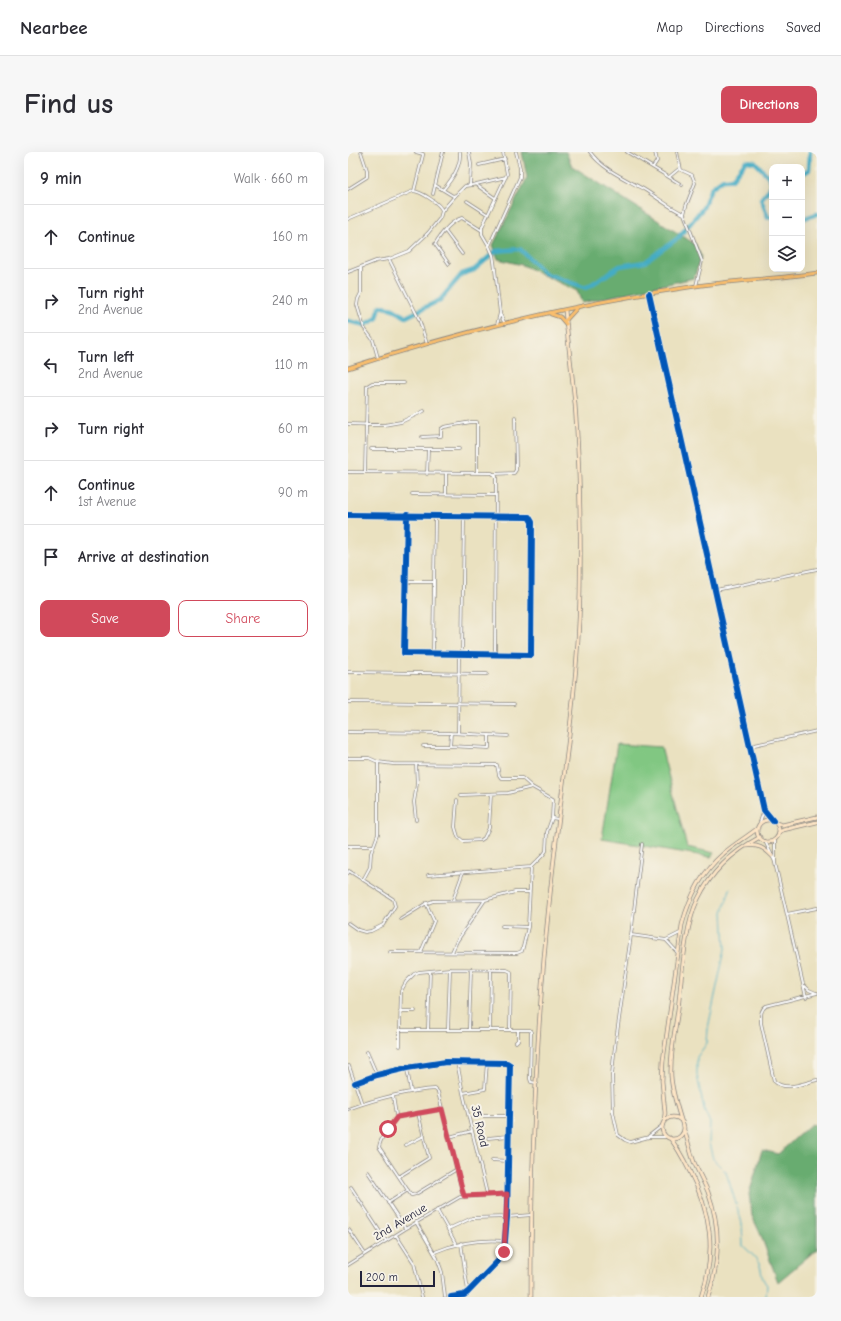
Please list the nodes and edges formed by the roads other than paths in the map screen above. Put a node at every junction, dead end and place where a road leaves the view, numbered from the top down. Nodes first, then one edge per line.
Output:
1 (361, 152) edge
2 (416, 152) edge
3 (443, 152) edge
4 (460, 152) edge
5 (469, 152) edge
6 (503, 152) edge
7 (516, 152) edge
8 (590, 152) edge
9 (627, 152) edge
10 (655, 152) edge
11 (677, 152) edge
12 (631, 153) edge
13 (505, 159) junction
14 (479, 165) dead end
15 (653, 168) junction
16 (680, 168) junction
17 (506, 177) junction
18 (669, 177) junction
19 (435, 184) junction
20 (470, 184) junction
21 (475, 184) junction
22 (682, 185) dead end
23 (348, 189) edge
24 (443, 190) junction
25 (414, 191) junction
26 (433, 194) dead end
27 (456, 196) junction
28 (495, 198) junction
29 (467, 201) dead end
30 (442, 211) junction
31 (487, 214) junction
32 (685, 215) junction
33 (348, 219) edge
34 (481, 230) junction
35 (445, 231) junction
36 (489, 248) junction
37 (462, 254) dead end
38 (389, 259) junction
39 (450, 264) dead end
40 (361, 268) junction
41 (348, 272) edge
42 (817, 273) edge
43 (696, 286) junction
44 (649, 294) junction
45 (577, 307) junction
46 (565, 310) junction
47 (500, 313) junction
48 (549, 314) junction
49 (566, 320) junction
50 (505, 324) junction
51 (566, 324) junction
52 (496, 326) junction
53 (427, 344) junction
54 (378, 358) junction
55 (348, 368) edge
56 (404, 383) dead end
57 (424, 411) dead end
58 (515, 417) dead end
59 (348, 424) edge
60 (366, 424) junction
61 (422, 437) dead end
62 (370, 449) dead end
63 (428, 449) junction
64 (459, 449) dead end
65 (348, 472) edge
66 (365, 472) junction
67 (477, 473) junction
68 (428, 474) junction
69 (446, 474) junction
70 (494, 474) junction
71 (412, 494) dead end
72 (446, 494) junction
73 (496, 495) junction
74 (348, 515) edge
75 (406, 516) junction
76 (435, 516) junction
77 (464, 516) junction
78 (496, 516) junction
79 (817, 569) edge
80 (405, 582) junction
81 (434, 582) junction
82 (716, 590) junction
83 (433, 654) junction
84 (459, 654) junction
85 (462, 654) junction
86 (495, 654) junction
87 (348, 672) edge
88 (459, 674) junction
89 (487, 674) dead end
90 (348, 702) edge
91 (458, 704) junction
92 (514, 704) dead end
93 (817, 731) edge
94 (348, 732) edge
95 (451, 733) junction
96 (458, 733) junction
97 (489, 735) junction
98 (508, 736) dead end
99 (423, 746) dead end
100 (450, 746) junction
101 (750, 746) junction
102 (348, 758) edge
103 (378, 762) junction
104 (416, 764) junction
105 (532, 787) junction
106 (491, 794) junction
107 (461, 795) dead end
108 (457, 800) dead end
109 (764, 810) junction
110 (817, 817) edge
111 (552, 818) junction
112 (559, 819) junction
113 (416, 820) dead end
114 (774, 822) junction
115 (817, 822) edge
116 (758, 826) junction
117 (779, 832) junction
118 (760, 838) junction
119 (775, 839) junction
120 (765, 841) junction
121 (642, 844) dead end
122 (348, 846) edge
123 (373, 846) junction
124 (745, 846) junction
125 (772, 856) junction
126 (775, 863) junction
127 (531, 866) junction
128 (463, 872) junction
129 (348, 873) edge
130 (428, 875) dead end
131 (363, 880) junction
132 (529, 892) junction
133 (453, 900) junction
134 (485, 900) junction
135 (426, 903) junction
136 (817, 908) edge
137 (787, 914) junction
138 (401, 919) dead end
139 (348, 923) edge
140 (502, 926) dead end
141 (528, 927) junction
142 (681, 932) junction
143 (631, 936) junction
144 (666, 940) junction
145 (390, 952) dead end
146 (420, 952) junction
147 (452, 952) junction
148 (678, 953) junction
149 (450, 969) junction
150 (471, 969) junction
151 (430, 970) junction
152 (491, 970) junction
153 (804, 984) junction
154 (817, 993) edge
155 (806, 997) junction
156 (400, 1011) junction
157 (415, 1011) dead end
158 (428, 1029) junction
159 (448, 1029) junction
160 (469, 1029) junction
161 (400, 1030) junction
162 (490, 1030) junction
163 (510, 1030) junction
164 (518, 1030) junction
165 (516, 1042) dead end
166 (400, 1046) dead end
167 (367, 1052) dead end
168 (457, 1062) junction
169 (487, 1062) junction
170 (348, 1066) edge
171 (407, 1068) junction
172 (377, 1075) junction
173 (817, 1080) edge
174 (355, 1083) junction
175 (536, 1083) junction
176 (411, 1092) junction
177 (463, 1093) junction
178 (393, 1096) junction
179 (362, 1104) junction
180 (348, 1109) edge
181 (442, 1109) junction
182 (418, 1113) junction
183 (482, 1116) dead end
184 (509, 1116) junction
185 (397, 1117) junction
186 (682, 1123) junction
187 (663, 1124) junction
188 (684, 1130) junction
189 (472, 1131) junction
190 (424, 1136) junction
191 (508, 1136) junction
192 (449, 1137) junction
193 (648, 1137) junction
194 (488, 1138) dead end
195 (668, 1138) junction
196 (406, 1145) dead end
197 (492, 1160) dead end
198 (508, 1161) junction
199 (457, 1169) junction
200 (368, 1172) dead end
201 (400, 1176) junction
202 (351, 1187) dead end
203 (408, 1190) junction
204 (487, 1194) junction
205 (507, 1194) junction
206 (464, 1196) junction
207 (388, 1203) junction
208 (436, 1210) junction
209 (531, 1215) junction
210 (506, 1217) junction
211 (416, 1222) junction
212 (405, 1228) junction
213 (448, 1229) junction
214 (349, 1230) dead end
215 (396, 1235) junction
216 (386, 1241) junction
217 (506, 1241) junction
218 (461, 1243) junction
219 (456, 1244) junction
220 (434, 1252) junction
221 (365, 1254) junction
222 (348, 1265) edge
223 (468, 1292) junction
224 (422, 1297) edge
225 (445, 1297) edge
226 (451, 1297) edge
227 (531, 1297) edge
228 (701, 1297) edge
229 (708, 1297) edge

1 - 23 street
2 - 25 street
3 - 19 street
4 - 24 street
5 - 20 street
6 - 13 street
7 - 36 street
8 - 32 street
9 - 12 street
10 - 15 street
11 - 16 street
12 - 15 street
13 - 14 street
13 - 17 street
15 - 18 street
16 - 18 street
16 - 32 street
17 - 21 street
17 - 28 street
18 - 22 street
19 - 24 street
19 - 26 street
20 - 21 street
20 - 27 street
21 - 28 street
24 - 27 street
25 - 30 street
25 - 33 street
27 - 30 street
28 - 31 street
29 - 31 street
30 - 38 street
31 - 34 street
32 - 43 street
34 - 35 street
34 - 36 street
35 - 37 street
35 - 39 street
36 - 47 street
38 - 40 street
38 - 53 street
40 - 41 street
40 - 54 street
42 - 43 main road
43 - 44 main road
44 - 45 main road
44 - 82 street
45 - 46 main road
45 - 49 main road
46 - 48 main road
46 - 49 street
47 - 50 street
47 - 52 street
48 - 50 main road
48 - 51 main road
49 - 51 street
50 - 52 main road
51 - 112 street
52 - 53 main road
53 - 54 main road
54 - 55 main road
56 - 60 street
57 - 60 street
58 - 70 street
59 - 60 street
60 - 66 street
61 - 67 street
62 - 63 street
63 - 64 street
63 - 68 street
65 - 66 street
66 - 68 street
67 - 69 street
67 - 70 street
68 - 69 street
69 - 72 street
70 - 73 street
71 - 72 street
72 - 73 street
73 - 78 street
74 - 75 street
75 - 76 street
75 - 80 street
76 - 77 street
76 - 81 street
77 - 78 street
77 - 85 street
78 - 86 street
78 - 86 street
79 - 82 street
80 - 81 street
80 - 83 street
81 - 83 street
82 - 101 street
83 - 84 street
84 - 85 street
84 - 88 street
85 - 86 street
87 - 88 street
88 - 89 street
88 - 91 street
90 - 91 street
91 - 92 street
91 - 96 street
93 - 101 street
94 - 95 street
95 - 96 street
95 - 100 street
96 - 97 street
97 - 98 street
97 - 100 street
99 - 100 street
101 - 109 street
102 - 103 street
103 - 104 street
103 - 123 street
104 - 105 street
104 - 113 street
105 - 106 street
105 - 111 street
106 - 107 street
106 - 108 street
109 - 114 street
109 - 116 street
110 - 114 street
111 - 112 street
111 - 127 street
112 - 175 street
114 - 116 street
114 - 117 street
115 - 117 street
116 - 118 street
116 - 142 street
117 - 119 street
118 - 120 street
118 - 124 street
119 - 120 street
119 - 126 street
120 - 125 street
121 - 143 street
122 - 123 street
123 - 131 street
124 - 125 street
124 - 186 street
125 - 126 street
126 - 137 street
127 - 128 street
127 - 132 street
128 - 130 street
128 - 133 street
129 - 131 street
131 - 139 street
132 - 134 street
132 - 141 street
133 - 134 street
133 - 135 street
134 - 147 street
135 - 138 street
135 - 146 street
136 - 137 street
137 - 153 street
140 - 141 street
141 - 147 street
142 - 144 street
142 - 148 street
143 - 144 street
143 - 193 street
144 - 148 street
145 - 146 street
146 - 147 street
148 - 187 street
149 - 150 street
149 - 151 street
149 - 159 street
150 - 152 street
150 - 160 street
151 - 156 street
151 - 158 street
152 - 162 street
152 - 163 street
153 - 154 street
153 - 155 street
154 - 155 street
155 - 173 street
156 - 157 street
156 - 161 street
158 - 159 street
158 - 161 street
159 - 160 street
160 - 162 street
161 - 166 street
162 - 163 street
163 - 164 street
164 - 165 street
164 - 175 street
167 - 172 street
168 - 169 street
168 - 171 street
168 - 177 street, 35 Road
169 - 177 street
169 - 184 street
170 - 174 street
171 - 172 street
171 - 176 street
172 - 174 street
174 - 179 street
175 - 209 street
176 - 178 street
176 - 181 street
177 - 189 street, 35 Road
178 - 179 street
178 - 185 street
179 - 180 street
181 - 182 street
181 - 192 street
182 - 185 street
182 - 190 street
183 - 184 street
184 - 191 street
185 - 201 street
186 - 187 street
186 - 188 street
187 - 193 street
187 - 195 street
188 - 195 street
188 - 229 street
189 - 192 street
189 - 204 street, 35 Road
190 - 196 street
190 - 201 street
191 - 194 street
191 - 198 street
192 - 199 street
193 - 195 street
195 - 228 street
197 - 198 street
198 - 205 street
199 - 203 street
199 - 206 street
200 - 207 street
201 - 203 street
202 - 216 street
203 - 207 street
204 - 205 street, 2nd Avenue
204 - 206 street, 2nd Avenue
205 - 210 street
206 - 208 street, 2nd Avenue
207 - 212 street
208 - 211 street, 2nd Avenue
208 - 213 street
209 - 210 street
209 - 227 street
210 - 213 street
210 - 217 street
211 - 212 street, 2nd Avenue
211 - 220 street
212 - 215 street, 2nd Avenue
213 - 219 street
214 - 221 street
215 - 216 street, 2nd Avenue
215 - 224 street
216 - 221 street, 2nd Avenue
217 - 218 street
217 - 223 street
218 - 219 street
218 - 223 street
219 - 220 street
220 - 225 street
221 - 222 street, 2nd Avenue
223 - 226 street

